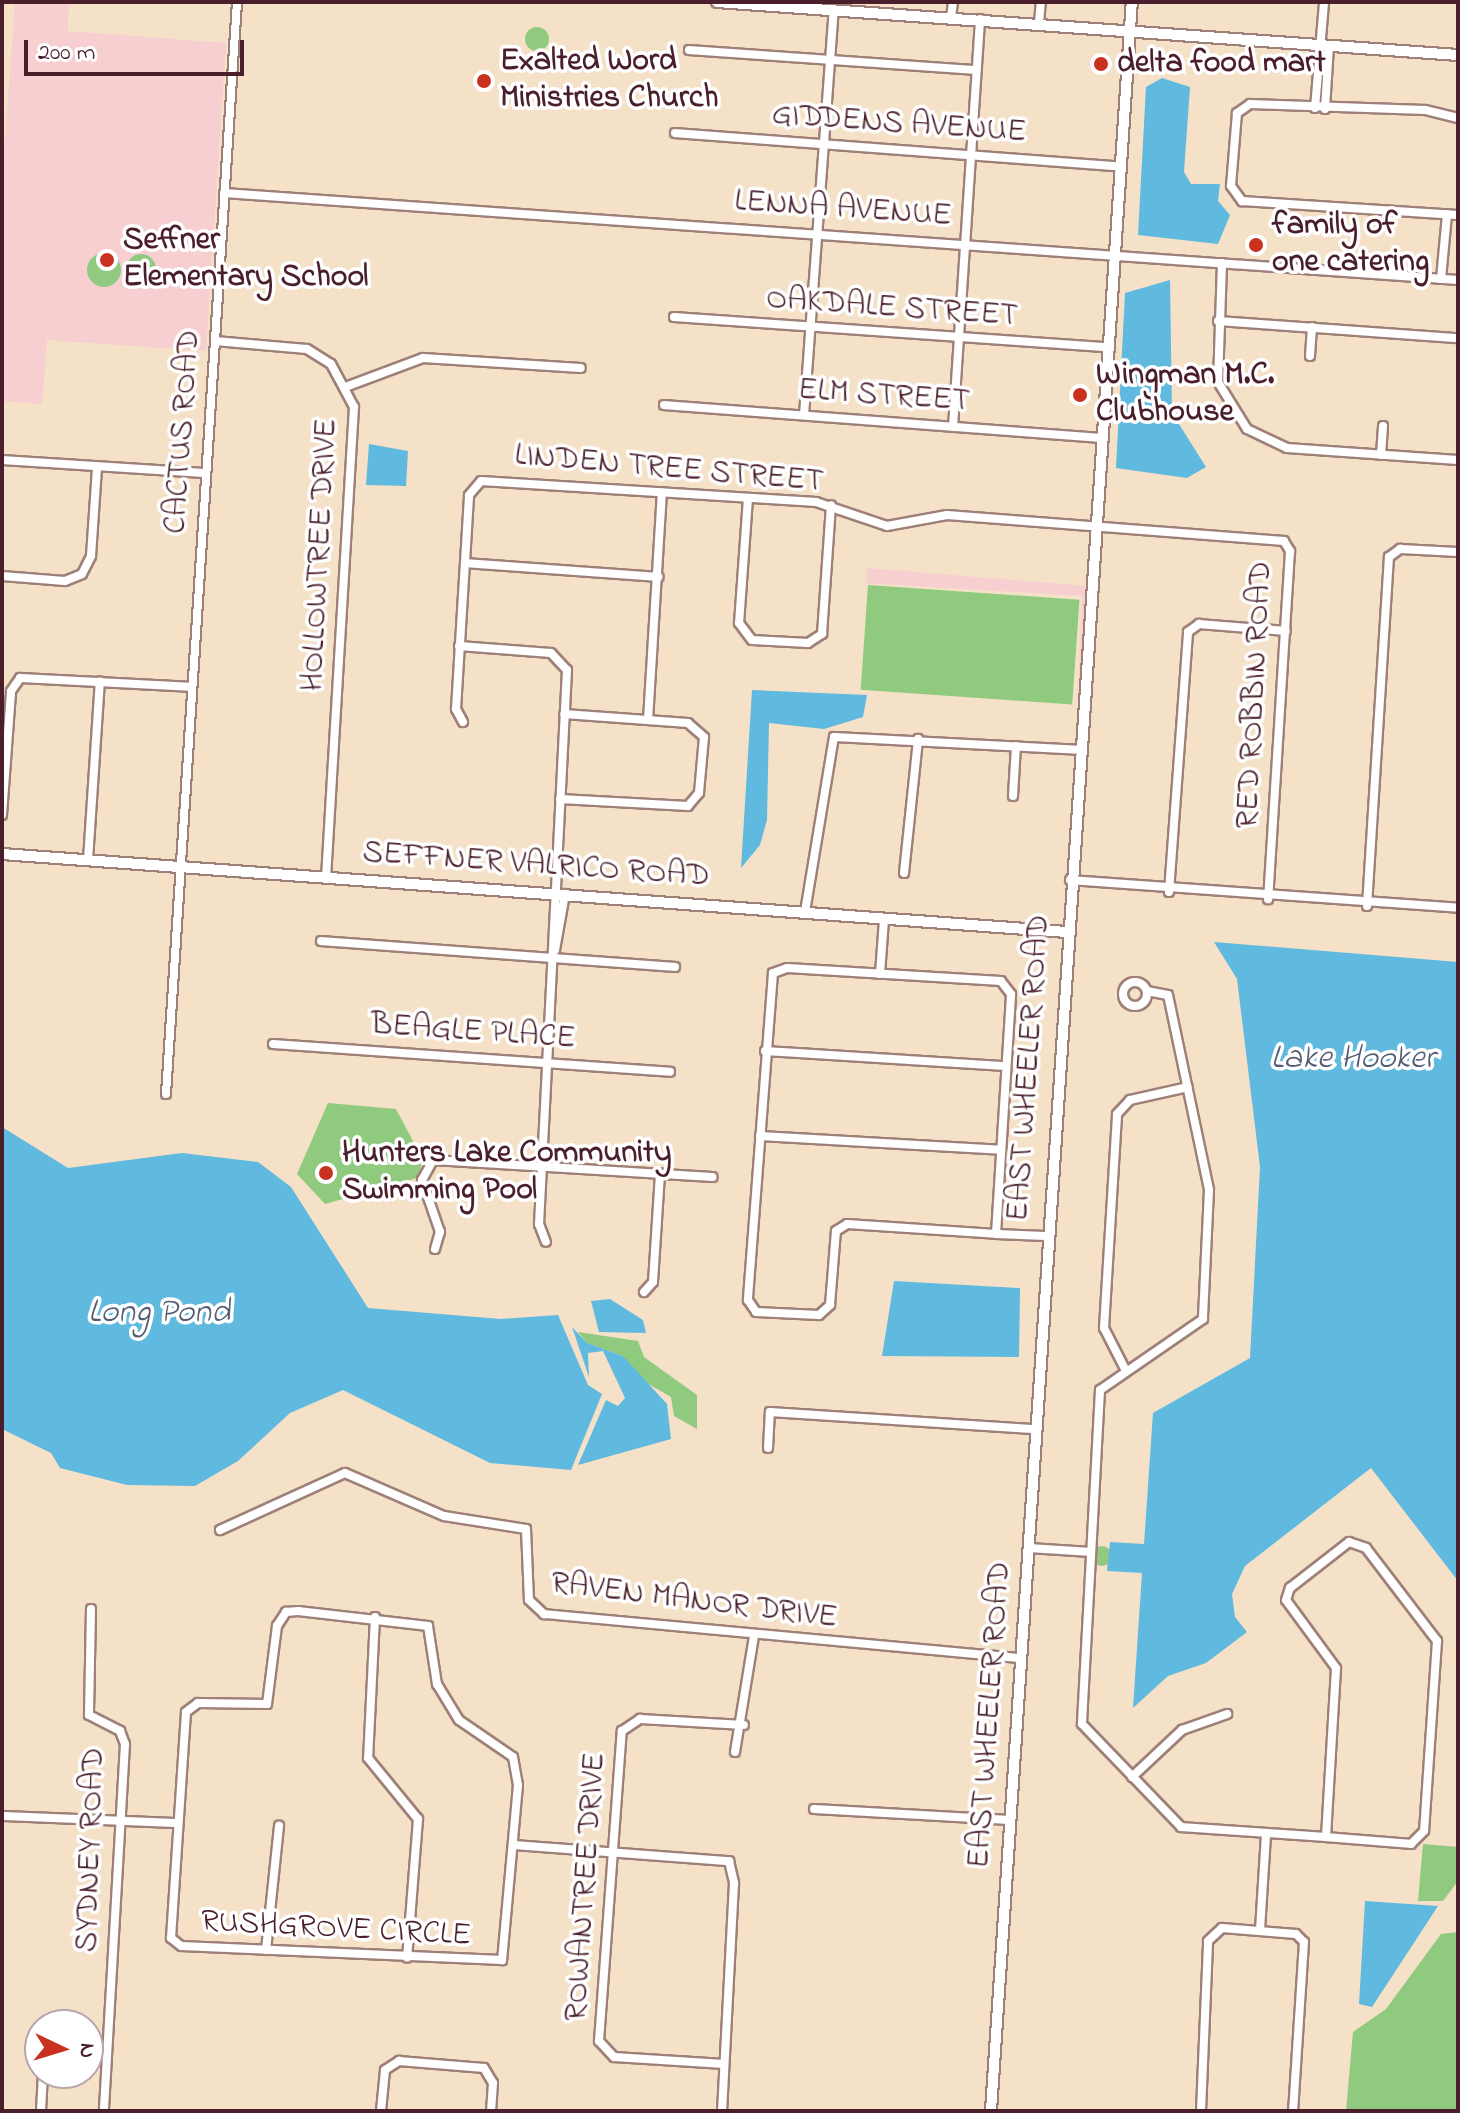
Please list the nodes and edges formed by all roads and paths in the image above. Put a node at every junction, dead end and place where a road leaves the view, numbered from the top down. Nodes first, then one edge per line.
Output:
1 (237, 2) edge
2 (717, 2) edge
3 (953, 2) edge
4 (1041, 2) edge
5 (1132, 2) edge
6 (1324, 2) edge
7 (834, 10) junction
8 (951, 18) junction
9 (980, 19) junction
10 (1039, 23) junction
11 (1130, 30) junction
12 (1325, 46) junction
13 (689, 50) dead end
14 (1458, 55) edge
15 (829, 62) junction
16 (976, 70) junction
17 (1320, 108) junction
18 (1458, 118) edge
19 (675, 133) dead end
20 (823, 144) junction
21 (970, 155) junction
22 (1119, 166) junction
23 (224, 193) junction
24 (1447, 214) junction
25 (1458, 215) edge
26 (817, 232) junction
27 (964, 243) junction
28 (1113, 255) junction
29 (1222, 263) junction
30 (1441, 279) junction
31 (1458, 280) edge
32 (674, 317) dead end
33 (1218, 321) junction
34 (1312, 327) junction
35 (810, 329) junction
36 (957, 337) junction
37 (1458, 338) edge
38 (215, 341) junction
39 (1107, 347) junction
40 (1310, 356) dead end
41 (581, 368) dead end
42 (348, 386) junction
43 (664, 405) dead end
44 (804, 415) junction
45 (1383, 426) dead end
46 (953, 427) junction
47 (1101, 438) junction
48 (1381, 455) junction
49 (2, 460) edge
50 (1458, 460) edge
51 (97, 467) junction
52 (204, 473) junction
53 (662, 492) junction
54 (748, 498) junction
55 (831, 505) junction
56 (1095, 525) junction
57 (1458, 552) edge
58 (465, 563) junction
59 (2, 576) edge
60 (658, 577) junction
61 (1286, 631) junction
62 (459, 646) junction
63 (100, 681) junction
64 (190, 687) junction
65 (564, 714) junction
66 (648, 720) junction
67 (463, 722) dead end
68 (918, 739) junction
69 (1016, 746) junction
70 (1079, 750) junction
71 (1013, 796) dead end
72 (560, 799) junction
73 (2, 815) edge
74 (2, 854) edge
75 (88, 860) junction
76 (178, 866) junction
77 (904, 873) dead end
78 (326, 876) junction
79 (1069, 880) junction
80 (1169, 892) junction
81 (560, 893) junction
82 (1268, 899) junction
83 (1367, 906) junction
84 (1458, 908) edge
85 (805, 912) junction
86 (884, 919) junction
87 (1066, 932) junction
88 (321, 941) dead end
89 (555, 954) junction
90 (675, 967) dead end
91 (880, 974) junction
92 (1147, 991) dead end
93 (273, 1044) dead end
94 (765, 1051) junction
95 (548, 1062) junction
96 (1006, 1066) junction
97 (670, 1072) dead end
98 (1188, 1087) junction
99 (166, 1094) dead end
100 (760, 1136) junction
101 (1001, 1150) junction
102 (542, 1166) junction
103 (660, 1173) junction
104 (712, 1177) dead end
105 (996, 1234) junction
106 (1045, 1236) junction
107 (546, 1242) dead end
108 (435, 1249) dead end
109 (644, 1292) dead end
110 (1125, 1369) junction
111 (1035, 1429) junction
112 (768, 1448) dead end
113 (220, 1530) dead end
114 (1029, 1548) junction
115 (1091, 1552) junction
116 (91, 1609) dead end
117 (375, 1617) junction
118 (754, 1636) junction
119 (1020, 1658) junction
120 (1227, 1714) dead end
121 (744, 1725) junction
122 (735, 1752) dead end
123 (1132, 1777) junction
124 (814, 1809) dead end
125 (2, 1816) edge
126 (120, 1818) junction
127 (1010, 1820) junction
128 (177, 1823) junction
129 (279, 1826) dead end
130 (1266, 1834) junction
131 (1326, 1837) junction
132 (514, 1845) junction
133 (611, 1851) junction
134 (1260, 1930) junction
135 (266, 1950) junction
136 (407, 1958) junction
137 (724, 2064) junction
138 (42, 2089) edge
139 (41, 2111) edge
140 (104, 2111) edge
141 (381, 2111) edge
142 (491, 2111) edge
143 (722, 2111) edge
144 (991, 2111) edge
145 (1201, 2111) edge
146 (1293, 2111) edge

1 - 23 street, CACTUS ROAD
2 - 7 street
3 - 8 street
4 - 10 street
5 - 11 street, EAST WHEELER ROAD
6 - 12 street
7 - 8 street
7 - 15 street
8 - 9 street
9 - 10 street
9 - 16 street
10 - 11 street
11 - 12 street
11 - 22 street, EAST WHEELER ROAD
12 - 14 street
12 - 17 street
13 - 15 street
15 - 16 street
15 - 20 street
16 - 21 street
17 - 18 street
17 - 24 street
19 - 20 street, GIDDENS AVENUE
20 - 21 street, GIDDENS AVENUE
20 - 26 street
21 - 22 street, GIDDENS AVENUE
21 - 27 street
22 - 28 street, EAST WHEELER ROAD
23 - 26 street, LENNA AVENUE
23 - 38 street, CACTUS ROAD
24 - 25 street
24 - 30 street
26 - 27 street, LENNA AVENUE
26 - 35 street
27 - 28 street, LENNA AVENUE
27 - 36 street
28 - 29 street, LENNA AVENUE
28 - 39 street, EAST WHEELER ROAD
29 - 30 street, LENNA AVENUE
29 - 33 street
30 - 31 street, LENNA AVENUE
32 - 35 street, OAKDALE STREET
33 - 34 street
33 - 48 street
34 - 37 street
34 - 40 street
35 - 36 street, OAKDALE STREET
35 - 44 street
36 - 39 street, OAKDALE STREET
36 - 46 street
38 - 42 street, HOLLOWTREE DRIVE
38 - 52 street, CACTUS ROAD
39 - 47 street, EAST WHEELER ROAD
41 - 42 street
42 - 78 street, HOLLOWTREE DRIVE
43 - 44 street, ELM STREET
44 - 46 street, ELM STREET
45 - 48 street
46 - 47 street, ELM STREET
47 - 56 street, EAST WHEELER ROAD
48 - 50 street
49 - 51 street
51 - 52 street
51 - 59 street
52 - 64 street, CACTUS ROAD
53 - 54 street, LINDEN TREE STREET
53 - 58 street, LINDEN TREE STREET
53 - 60 street
54 - 55 street, LINDEN TREE STREET
54 - 55 street
55 - 56 street, LINDEN TREE STREET
56 - 61 street, RED ROBBIN ROAD
56 - 70 street, EAST WHEELER ROAD
57 - 83 street
58 - 60 street
58 - 62 street
60 - 66 street
61 - 80 street
61 - 82 street, RED ROBBIN ROAD
62 - 65 street
62 - 67 street
63 - 64 street
63 - 73 street
63 - 75 street
64 - 76 street, CACTUS ROAD
65 - 66 street
65 - 72 street
66 - 72 street
68 - 69 street
68 - 77 street
68 - 85 street
69 - 70 street
69 - 71 street
70 - 79 street, EAST WHEELER ROAD
72 - 81 street
74 - 75 street, SEFFNER VALRICO ROAD
75 - 76 street, SEFFNER VALRICO ROAD
76 - 78 street, SEFFNER VALRICO ROAD
76 - 99 street, CACTUS ROAD
78 - 81 street, SEFFNER VALRICO ROAD
79 - 80 street
79 - 87 street, EAST WHEELER ROAD
80 - 82 street
81 - 85 street, SEFFNER VALRICO ROAD
81 - 89 street
82 - 83 street
83 - 84 street
85 - 86 street, SEFFNER VALRICO ROAD
86 - 87 street, SEFFNER VALRICO ROAD
86 - 91 street
87 - 106 street, EAST WHEELER ROAD
88 - 89 street
89 - 90 street
89 - 95 street
91 - 94 street
91 - 96 street
92 - 98 street
93 - 95 street, BEAGLE PLACE
94 - 96 street
94 - 100 street
95 - 97 street, BEAGLE PLACE
95 - 102 street
96 - 101 street
98 - 110 street
98 - 110 street
100 - 101 street
100 - 105 street
101 - 105 street
102 - 103 street
102 - 107 street
102 - 108 street
103 - 104 street
103 - 109 street
105 - 106 street
106 - 111 street, EAST WHEELER ROAD
110 - 115 street
111 - 112 street
111 - 114 street, EAST WHEELER ROAD
113 - 118 street, RAVEN MANOR DRIVE
114 - 115 street
114 - 119 street, EAST WHEELER ROAD
115 - 123 street
116 - 126 street, SYDNEY ROAD
117 - 128 street, RUSHGROVE CIRCLE
117 - 132 street, RUSHGROVE CIRCLE
117 - 136 street
118 - 119 street, RAVEN MANOR DRIVE
118 - 121 street
119 - 127 street, EAST WHEELER ROAD
120 - 123 street
121 - 122 street
121 - 133 street, ROWANTREE DRIVE
123 - 130 street
124 - 127 street
125 - 126 street
126 - 128 street
126 - 140 street, SYDNEY ROAD
127 - 144 street, EAST WHEELER ROAD
128 - 135 street, RUSHGROVE CIRCLE
129 - 135 street
130 - 131 street
130 - 134 street
131 - 131 street
132 - 133 street
132 - 136 street, RUSHGROVE CIRCLE
133 - 137 street
133 - 137 street, ROWANTREE DRIVE
134 - 145 street
134 - 146 street
135 - 136 street, RUSHGROVE CIRCLE
137 - 143 street
138 - 139 street
141 - 142 street

